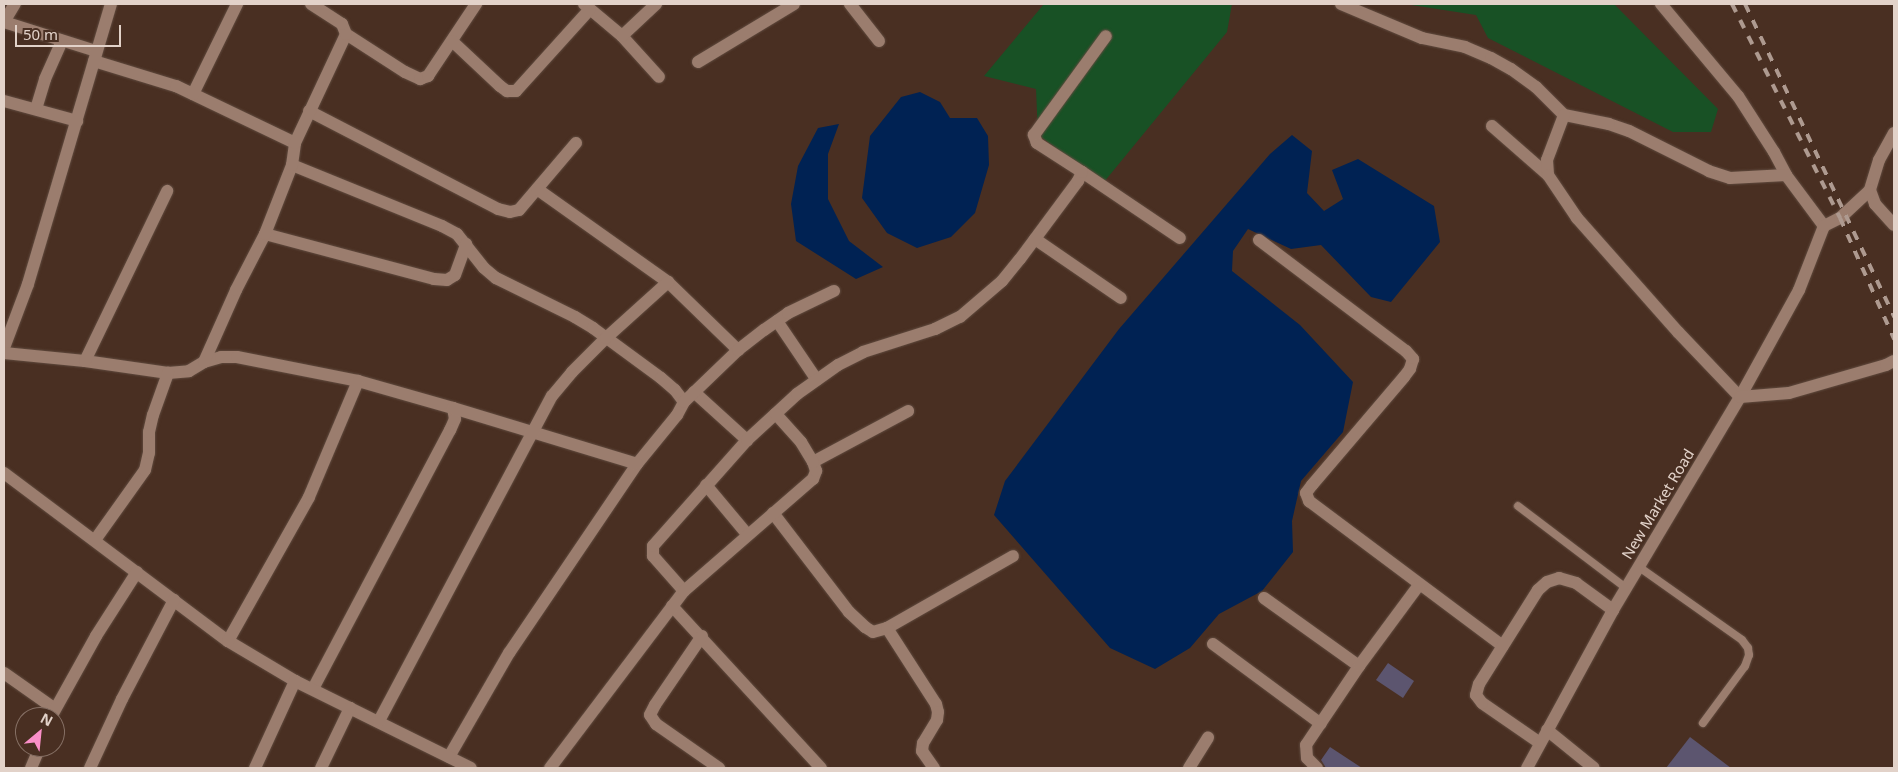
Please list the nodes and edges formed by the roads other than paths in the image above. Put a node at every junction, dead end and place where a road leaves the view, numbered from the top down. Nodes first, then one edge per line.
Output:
1 (15, 4) edge
2 (111, 4) edge
3 (237, 4) edge
4 (311, 4) edge
5 (337, 4) edge
6 (476, 4) edge
7 (656, 4) edge
8 (850, 4) edge
9 (1341, 4) edge
10 (1661, 4) edge
11 (587, 6) edge
12 (786, 6) edge
13 (328, 14) junction
14 (4, 22) edge
15 (346, 34) junction
16 (622, 36) junction
17 (1106, 36) dead end
18 (62, 41) junction
19 (452, 41) junction
20 (878, 41) dead end
21 (95, 56) junction
22 (698, 62) dead end
23 (659, 77) dead end
24 (193, 94) junction
25 (4, 101) edge
26 (36, 109) junction
27 (309, 111) junction
28 (1564, 115) junction
29 (77, 121) junction
30 (1492, 126) dead end
31 (1894, 133) edge
32 (295, 143) junction
33 (576, 143) dead end
34 (292, 165) junction
35 (1082, 172) junction
36 (1548, 175) junction
37 (1786, 175) junction
38 (537, 189) junction
39 (1870, 190) junction
40 (166, 191) dead end
41 (1894, 225) edge
42 (1824, 226) junction
43 (265, 234) junction
44 (1180, 238) dead end
45 (1035, 239) junction
46 (1259, 240) dead end
47 (466, 244) junction
48 (668, 282) junction
49 (834, 291) dead end
50 (1121, 298) dead end
51 (777, 321) junction
52 (606, 338) junction
53 (4, 348) edge
54 (738, 350) junction
55 (4, 353) edge
56 (85, 361) junction
57 (1894, 361) edge
58 (204, 362) junction
59 (168, 373) junction
60 (817, 380) junction
61 (358, 381) junction
62 (694, 392) junction
63 (1740, 397) junction
64 (684, 402) junction
65 (453, 408) junction
66 (908, 411) dead end
67 (776, 414) junction
68 (533, 432) junction
69 (747, 440) junction
70 (813, 462) junction
71 (637, 464) junction
72 (6, 479) edge
73 (706, 485) junction
74 (1518, 506) dead end
75 (772, 513) junction
76 (747, 534) junction
77 (95, 540) junction
78 (1013, 556) dead end
79 (1639, 567) junction
80 (137, 572) junction
81 (1420, 585) junction
82 (1626, 588) junction
83 (684, 591) junction
84 (1264, 598) dead end
85 (174, 600) junction
86 (672, 606) junction
87 (1613, 610) junction
88 (888, 628) junction
89 (702, 636) junction
90 (228, 641) junction
91 (1213, 644) dead end
92 (1503, 646) junction
93 (1359, 666) junction
94 (4, 673) edge
95 (295, 681) junction
96 (313, 689) junction
97 (46, 707) edge
98 (56, 707) edge
99 (350, 708) junction
100 (379, 721) junction
101 (1703, 723) dead end
102 (1321, 724) junction
103 (1546, 730) junction
104 (1208, 737) dead end
105 (1540, 743) junction
106 (449, 757) junction
107 (90, 768) edge
108 (255, 768) edge
109 (320, 768) edge
110 (471, 768) edge
111 (550, 768) edge
112 (719, 768) edge
113 (821, 768) edge
114 (934, 768) edge
115 (1189, 768) edge
116 (1317, 768) edge
117 (1527, 768) edge
118 (1594, 768) edge

1 - 14 street
2 - 21 street
3 - 24 street
4 - 13 street
5 - 13 street
6 - 19 street
7 - 16 street
8 - 20 street
9 - 28 street
10 - 37 street
11 - 16 street
11 - 19 street
12 - 22 street
13 - 15 street
14 - 18 street
15 - 19 street
15 - 27 street
16 - 23 street
17 - 35 street
18 - 21 street
18 - 26 street
21 - 24 street
21 - 29 street
24 - 32 street
25 - 26 street
26 - 29 street
27 - 32 street
27 - 38 street
28 - 36 street
28 - 37 street
29 - 53 street
30 - 36 street
31 - 39 street
32 - 34 street
33 - 38 street
34 - 43 street
34 - 47 street
35 - 44 street
35 - 45 street
36 - 63 street
37 - 42 street
38 - 48 street
39 - 41 street
39 - 42 street
40 - 56 street
42 - 63 street, New Market Road
43 - 47 street
43 - 58 street
45 - 50 street
45 - 60 street
46 - 81 street
47 - 52 street
48 - 52 street
48 - 54 street
49 - 51 street
51 - 54 street
51 - 60 street
52 - 64 street
52 - 68 street
54 - 62 street
55 - 56 street
56 - 59 street
57 - 63 street
58 - 59 street
58 - 61 street
59 - 77 street
60 - 67 street
61 - 65 street
61 - 90 street
62 - 64 street
62 - 69 street
63 - 79 street, New Market Road
64 - 71 street
65 - 68 street
65 - 96 street
66 - 70 street
67 - 69 street
67 - 70 street
68 - 71 street
68 - 100 street
69 - 73 street
70 - 75 street
71 - 106 street
72 - 77 street
73 - 76 street
73 - 83 street
74 - 82 lane
75 - 76 street
75 - 88 street
76 - 83 street
77 - 80 street
78 - 88 street
79 - 82 street, New Market Road
79 - 101 lane
80 - 85 street
80 - 98 street
81 - 92 street
81 - 93 street
82 - 87 street, New Market Road
83 - 86 street
84 - 93 street
85 - 90 street
85 - 107 street
86 - 89 street
86 - 111 street
87 - 92 street
87 - 103 street, New Market Road
88 - 114 street
89 - 112 street
89 - 113 street
90 - 95 street
91 - 102 street
92 - 105 street
93 - 102 street
94 - 97 street
95 - 96 street
95 - 108 street
96 - 99 street
99 - 100 street
99 - 109 street
100 - 106 street
102 - 116 street
103 - 105 street, New Market Road
103 - 118 street
104 - 115 street
105 - 117 street, New Market Road
106 - 110 street

